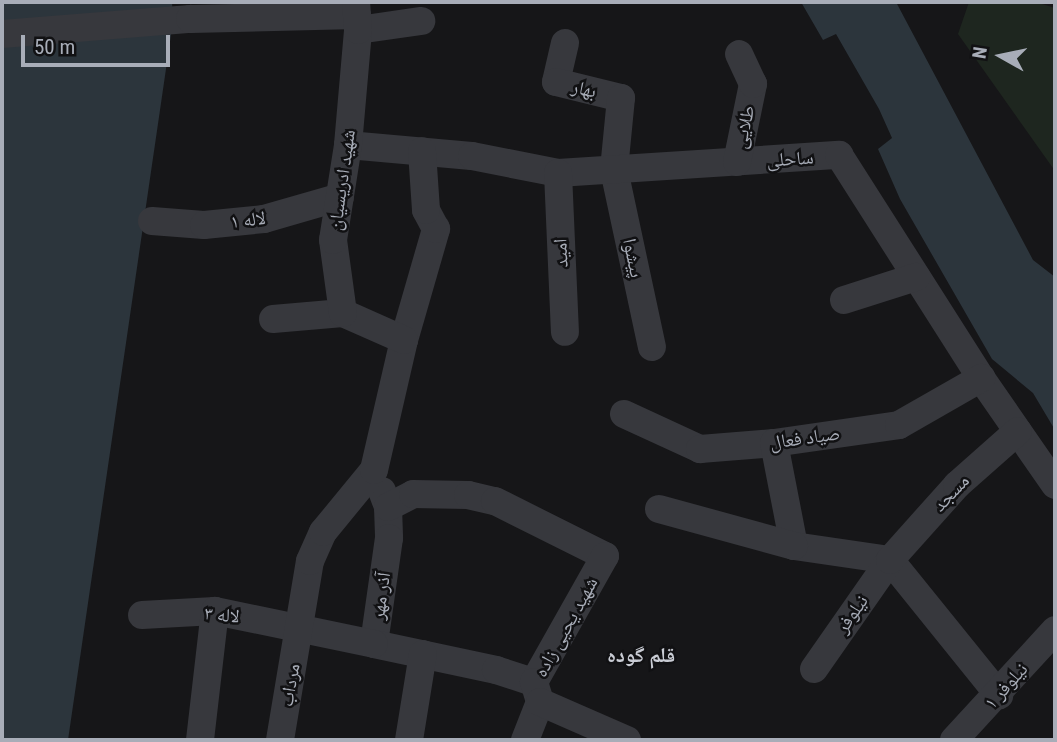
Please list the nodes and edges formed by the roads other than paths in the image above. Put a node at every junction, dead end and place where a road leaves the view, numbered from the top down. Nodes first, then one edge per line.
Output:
1 (357, 16) edge
2 (421, 21) dead end
3 (2, 34) edge
4 (565, 43) dead end
5 (739, 54) dead end
6 (348, 145) junction
7 (422, 151) junction
8 (737, 162) junction
9 (614, 170) junction
10 (558, 173) junction
11 (340, 197) junction
12 (152, 221) dead end
13 (916, 277) junction
14 (844, 300) dead end
15 (343, 313) junction
16 (273, 319) dead end
17 (565, 332) dead end
18 (404, 340) junction
19 (652, 347) dead end
20 (981, 378) junction
21 (624, 414) dead end
22 (1018, 431) junction
23 (774, 443) junction
24 (374, 470) junction
25 (1055, 485) edge
26 (388, 507) junction
27 (659, 509) dead end
28 (794, 546) junction
29 (890, 560) junction
30 (215, 611) junction
31 (142, 615) dead end
32 (300, 629) junction
33 (1055, 630) edge
34 (374, 644) junction
35 (423, 654) junction
36 (814, 669) dead end
37 (537, 692) junction
38 (999, 695) junction
39 (200, 740) edge
40 (280, 740) edge
41 (409, 740) edge
42 (525, 740) edge
43 (627, 740) edge
44 (954, 740) edge

1 - 2 street
1 - 3 street
1 - 6 street, شهید ادریسیان
4 - 9 street, بهار
5 - 8 street, طلایی
6 - 7 street, ساحلی
6 - 11 street, شهید ادریسیان
7 - 10 street, ساحلی
7 - 18 street
8 - 9 street, ساحلی
8 - 13 street, ساحلی
9 - 10 street, ساحلی
9 - 19 street, پیشوا
10 - 17 street, امید
11 - 12 street, لاله ۱
11 - 15 street, شهید ادریسیان
13 - 14 street
13 - 20 street, ساحلی
15 - 16 street
15 - 18 street
18 - 24 street
20 - 22 street, ساحلی
20 - 23 street, صیاد فعال
21 - 23 street, صیاد فعال
22 - 25 street, ساحلی
22 - 29 street, مسجد
23 - 28 street
24 - 26 street, آذر مهر
24 - 32 street, مرداب
26 - 34 street, آذر مهر
26 - 37 street, شهید یحیی زاده
27 - 28 street
28 - 29 street
29 - 36 street, نیلوفر
29 - 38 street
30 - 31 street, لاله ۳
30 - 32 street, لاله ۳
30 - 39 street
32 - 34 street, لاله ۳
32 - 40 street, مرداب
33 - 38 street, نیلوفر ۱
34 - 35 street, آذر مهر
35 - 37 street, آذر مهر
35 - 41 street
37 - 42 street, شهید یحیی زاده
37 - 43 street, آذر مهر
38 - 44 street, نیلوفر ۱

